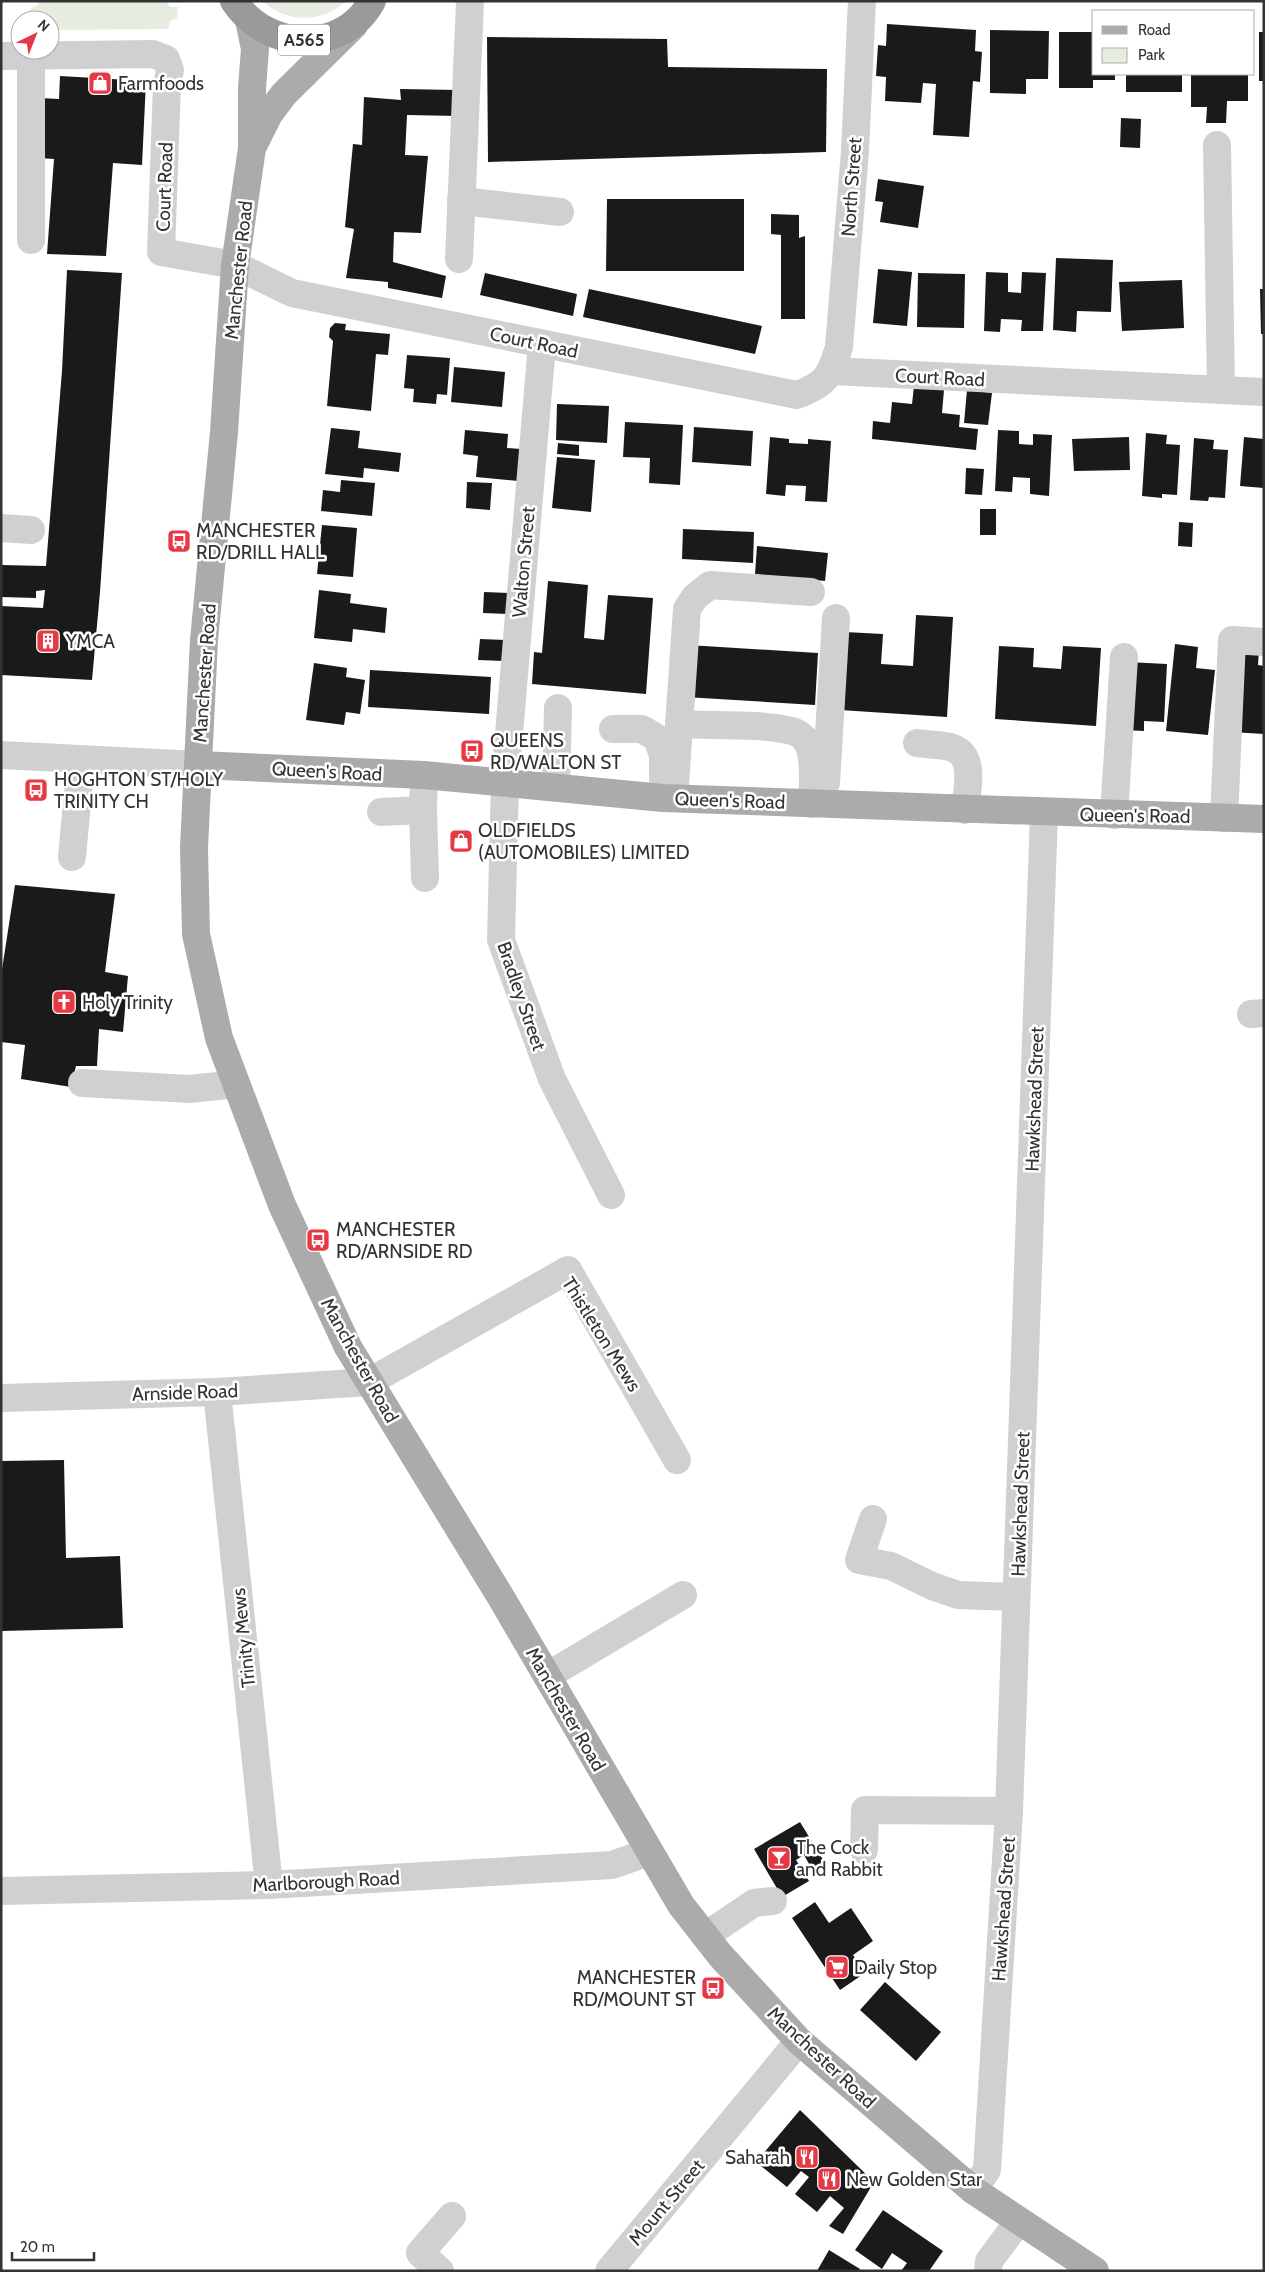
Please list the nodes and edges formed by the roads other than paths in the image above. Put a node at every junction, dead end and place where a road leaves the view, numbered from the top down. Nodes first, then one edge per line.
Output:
1 (470, 1) edge
2 (862, 1) edge
3 (369, 8) edge
4 (242, 11) edge
5 (60, 56) edge
6 (31, 60) edge
7 (1217, 145) dead end
8 (252, 148) junction
9 (462, 200) junction
10 (560, 212) dead end
11 (31, 240) dead end
12 (458, 259) dead end
13 (235, 265) junction
14 (542, 344) junction
15 (832, 372) junction
16 (1221, 390) junction
17 (1264, 392) edge
18 (1, 528) edge
19 (31, 530) dead end
20 (811, 592) dead end
21 (836, 618) dead end
22 (1264, 642) edge
23 (1124, 657) dead end
24 (558, 708) dead end
25 (679, 724) junction
26 (613, 729) dead end
27 (917, 744) dead end
28 (1, 755) edge
29 (81, 759) junction
30 (198, 765) junction
31 (424, 775) junction
32 (505, 781) junction
33 (556, 786) junction
34 (669, 798) junction
35 (818, 804) junction
36 (423, 810) junction
37 (966, 810) junction
38 (381, 812) dead end
39 (1044, 813) junction
40 (1114, 815) junction
41 (1224, 818) junction
42 (1264, 819) edge
43 (72, 857) dead end
44 (425, 878) dead end
45 (82, 1083) dead end
46 (236, 1084) junction
47 (611, 1195) dead end
48 (369, 1382) junction
49 (217, 1392) junction
50 (1, 1398) edge
51 (677, 1460) dead end
52 (873, 1520) dead end
53 (683, 1596) dead end
54 (1016, 1597) junction
55 (547, 1676) junction
56 (1009, 1811) junction
57 (864, 1850) dead end
58 (648, 1852) junction
59 (269, 1885) junction
60 (1, 1892) edge
61 (773, 1901) dead end
62 (705, 1936) junction
63 (799, 2041) junction
64 (973, 2190) junction
65 (452, 2216) dead end
66 (1018, 2222) junction
67 (440, 2271) edge
68 (609, 2271) edge
69 (988, 2271) edge
70 (1095, 2271) edge

1 - 9 street
2 - 15 street, North Street
3 - 4 highway, A565
3 - 8 main road, Manchester Road
4 - 8 main road, Manchester Road
5 - 13 street, Court Road
6 - 11 street
7 - 16 street
8 - 13 main road, Manchester Road
9 - 10 street
9 - 12 street
13 - 14 street, Court Road
13 - 30 main road, Manchester Road
14 - 15 street, Court Road
14 - 32 street, Walton Street
15 - 16 street, Court Road
16 - 17 street, Court Road
18 - 19 street
20 - 25 street
21 - 35 street
22 - 41 street
23 - 40 street
24 - 33 street
25 - 34 street
25 - 35 street
26 - 34 street
27 - 37 street
28 - 29 street
29 - 30 street
29 - 43 street
30 - 31 main road, Queen's Road
30 - 46 main road, Manchester Road
31 - 32 main road, Queen's Road
31 - 36 street
32 - 33 main road, Queen's Road
32 - 47 street, Bradley Street
33 - 34 main road, Queen's Road
34 - 35 main road, Queen's Road
35 - 37 main road, Queen's Road
36 - 38 street
36 - 44 street
37 - 39 main road, Queen's Road
39 - 40 main road, Queen's Road
39 - 54 street, Hawkshead Street
40 - 41 main road, Queen's Road
41 - 42 main road, Queen's Road
45 - 46 street
46 - 48 main road, Manchester Road
48 - 49 street, Arnside Road
48 - 51 street, Thistleton Mews
48 - 55 main road, Manchester Road
49 - 50 street, Arnside Road
49 - 59 street, Trinity Mews
52 - 54 street
53 - 55 street
54 - 56 street, Hawkshead Street
55 - 58 main road, Manchester Road
56 - 57 street
56 - 64 street, Hawkshead Street
58 - 59 street, Marlborough Road
58 - 62 main road, Manchester Road
59 - 60 street, Marlborough Road
61 - 62 street
62 - 63 main road, Manchester Road
63 - 64 main road, Manchester Road
63 - 68 street, Mount Street
64 - 66 main road, Manchester Road
65 - 67 street
66 - 69 street
66 - 70 main road, Manchester Road

